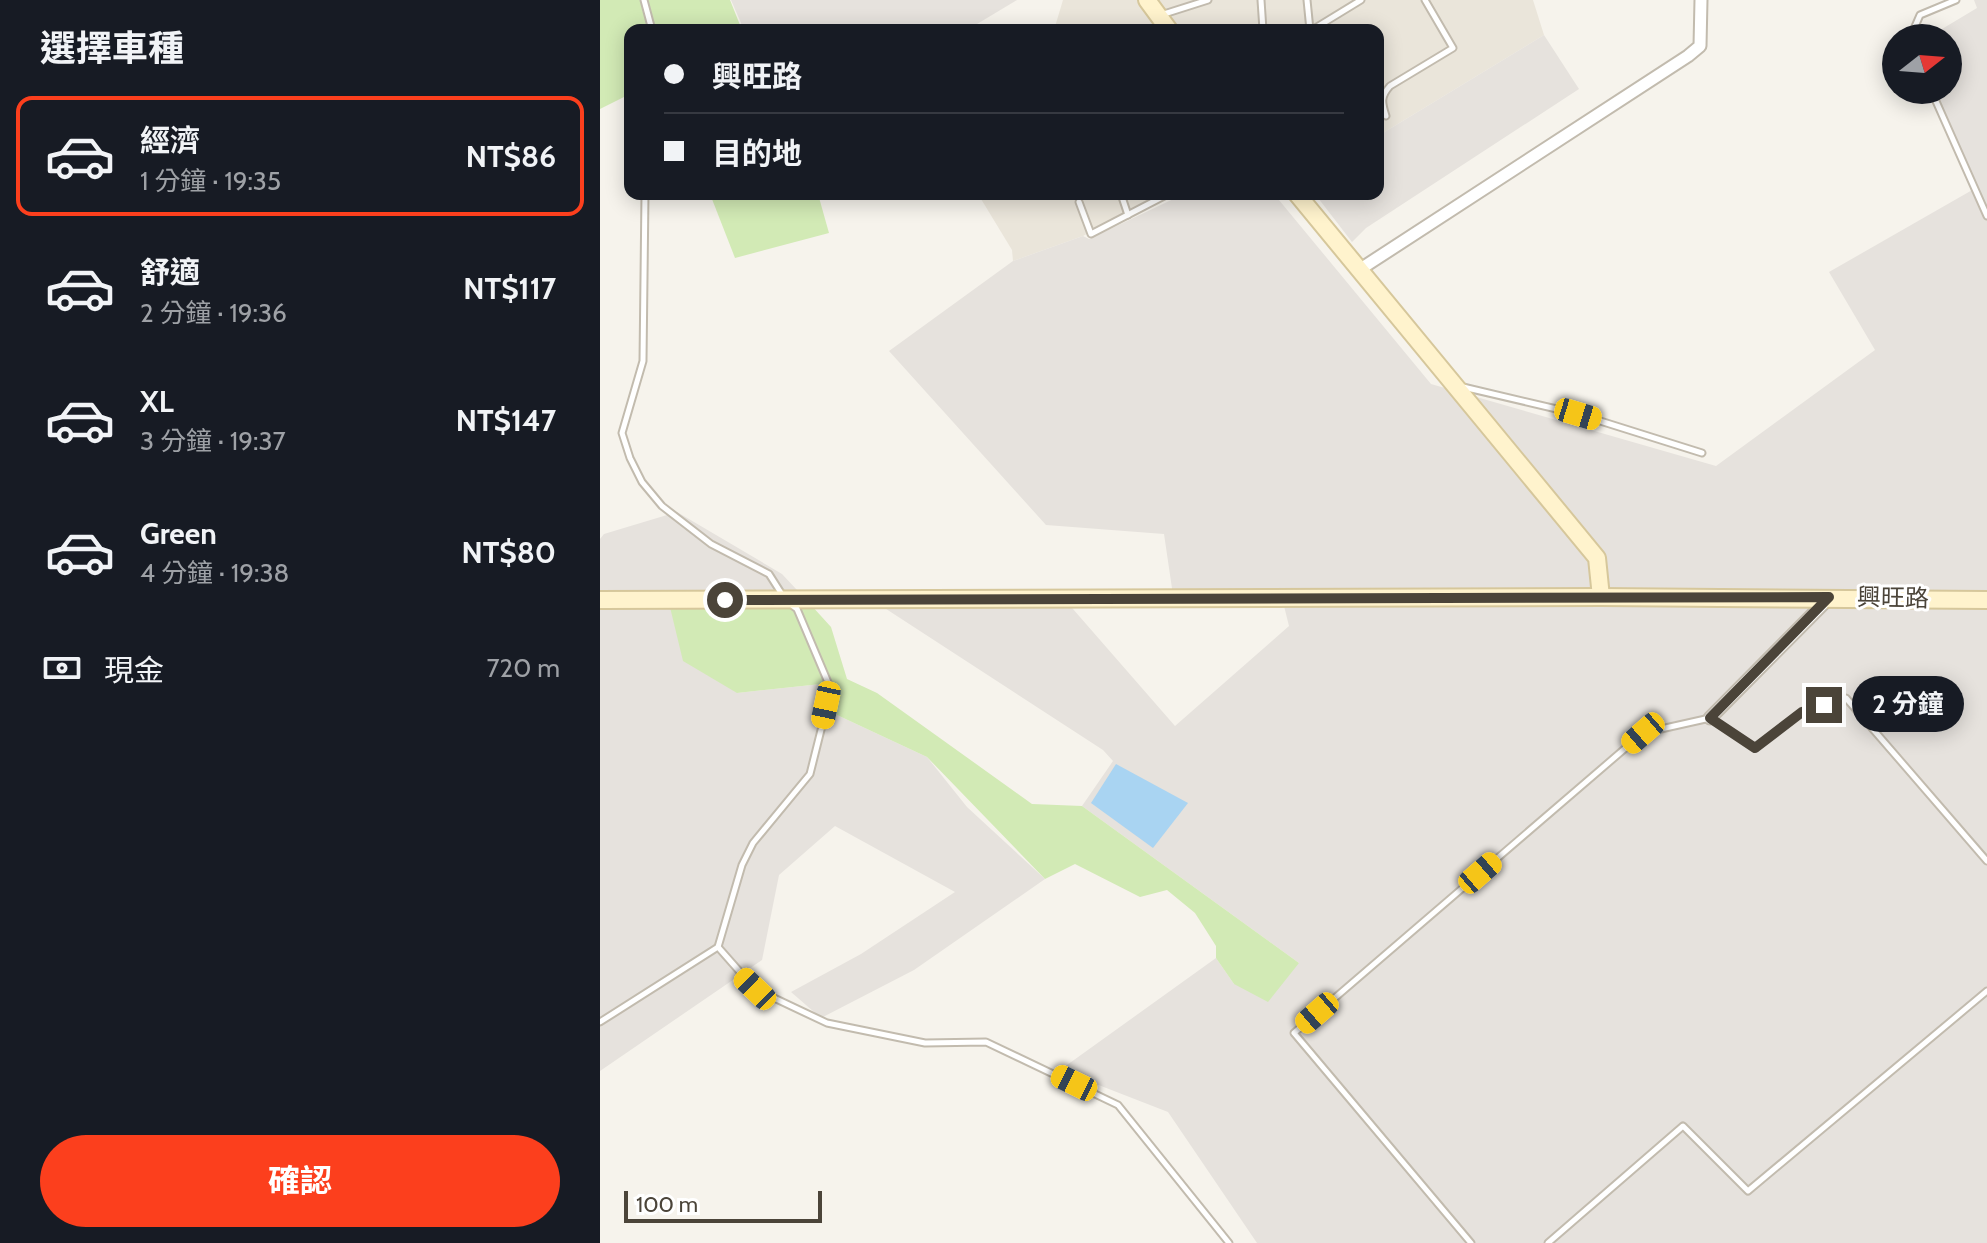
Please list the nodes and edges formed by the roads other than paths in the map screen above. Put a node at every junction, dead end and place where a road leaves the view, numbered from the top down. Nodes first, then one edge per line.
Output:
1 (644, 0) edge
2 (1147, 0) edge
3 (1208, 0) edge
4 (1261, 0) edge
5 (1307, 0) edge
6 (1361, 0) edge
7 (1425, 0) edge
8 (1701, 0) edge
9 (1956, 0) edge
10 (1159, 16) junction
11 (650, 24) edge
12 (1165, 24) edge
13 (1263, 24) edge
14 (1310, 24) edge
15 (1321, 24) edge
16 (1916, 24) edge
17 (1384, 92) edge
18 (1937, 104) edge
19 (1384, 109) edge
20 (1386, 116) dead end
21 (645, 200) edge
22 (1123, 200) edge
23 (1157, 200) edge
24 (1302, 200) edge
25 (1079, 202) dead end
26 (1128, 215) junction
27 (1987, 216) edge
28 (1359, 270) junction
29 (1454, 385) junction
30 (1702, 453) dead end
31 (1601, 597) junction
32 (1829, 597) junction
33 (600, 600) edge
34 (786, 600) junction
35 (1987, 600) edge
36 (1710, 718) junction
37 (1987, 861) edge
38 (718, 947) junction
39 (1987, 991) edge
40 (600, 1022) edge
41 (1229, 1243) edge
42 (1471, 1243) edge
43 (1548, 1243) edge

1 - 11 lane
2 - 10 street
3 - 10 lane
4 - 13 lane
5 - 14 lane
6 - 15 lane
7 - 17 lane
8 - 28 street
9 - 16 lane
10 - 12 street
18 - 27 lane
19 - 20 lane
21 - 34 lane
22 - 26 lane
23 - 26 lane
24 - 28 street
25 - 26 lane
28 - 29 street
29 - 30 lane
29 - 31 street
31 - 32 street, 興旺路
31 - 34 street, 興旺路
32 - 35 street, 興旺路
32 - 36 street
33 - 34 street, 興旺路
34 - 38 lane
36 - 37 lane
36 - 42 lane
38 - 40 lane
38 - 41 lane
39 - 43 lane

